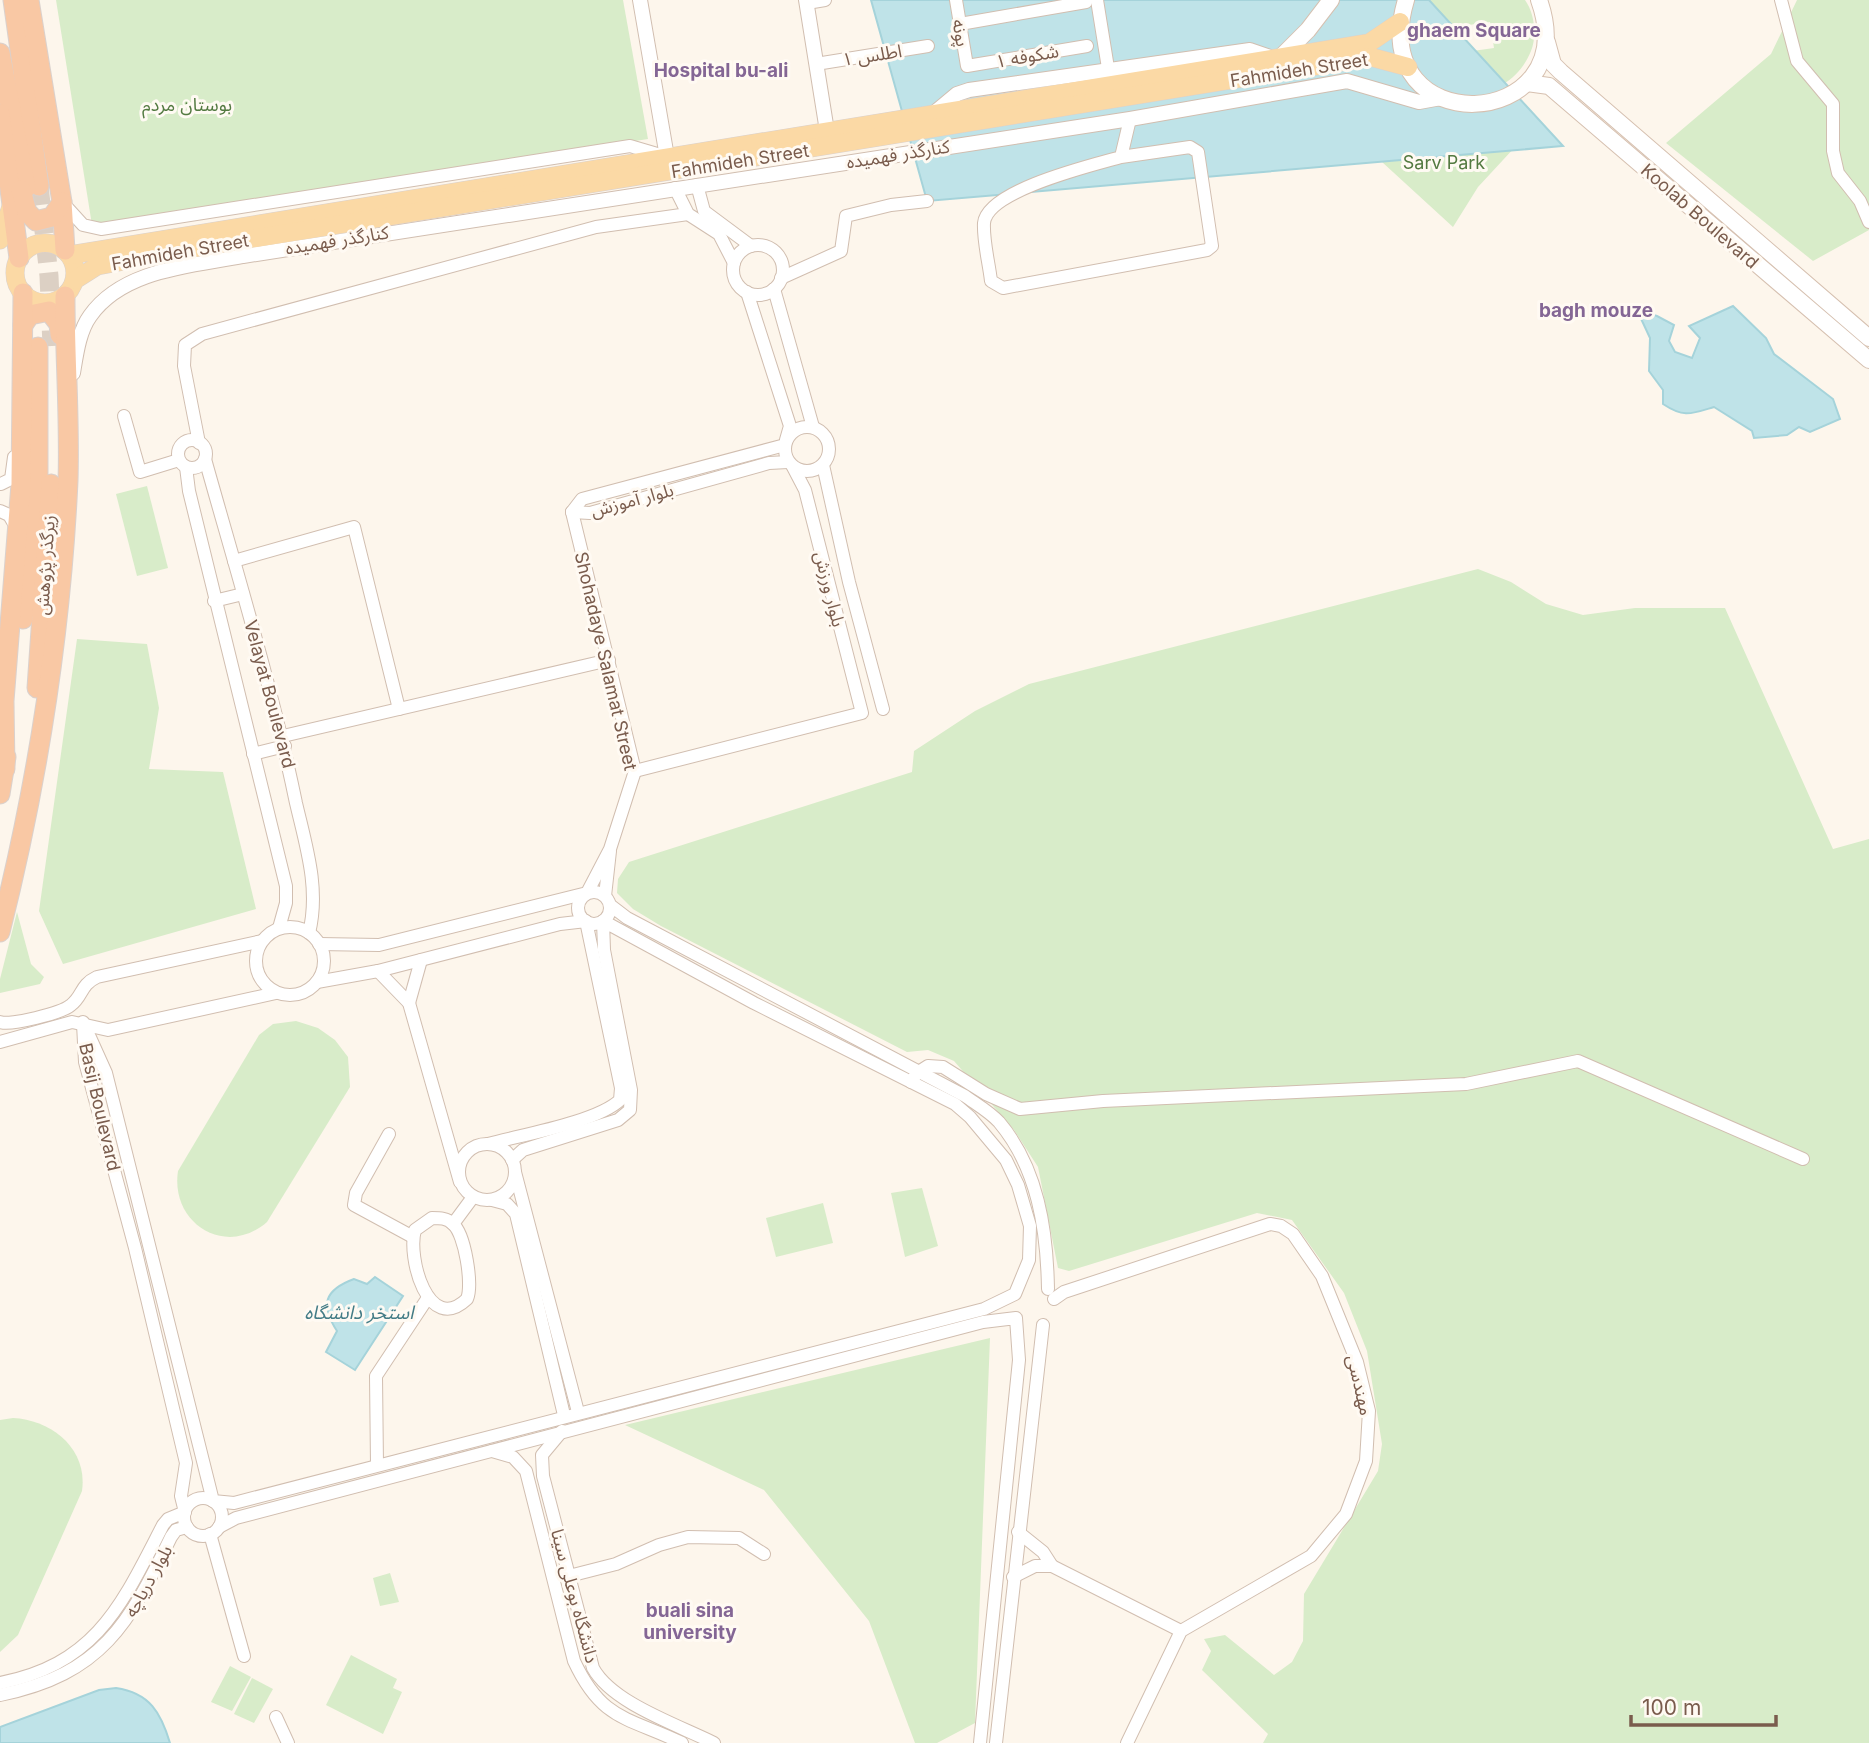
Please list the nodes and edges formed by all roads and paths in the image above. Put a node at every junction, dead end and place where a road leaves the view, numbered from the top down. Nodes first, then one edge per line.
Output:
1 (13, 0) edge
2 (29, 0) edge
3 (640, 0) edge
4 (825, 0) edge
5 (956, 0) edge
6 (1331, 0) edge
7 (1406, 0) edge
8 (1539, 0) edge
9 (1781, 0) edge
10 (806, 1) edge
11 (1092, 1) edge
12 (1399, 22) junction
13 (960, 23) junction
14 (1547, 42) junction
15 (928, 46) dead end
16 (1087, 46) dead end
17 (0, 53) edge
18 (1279, 58) junction
19 (816, 64) junction
20 (967, 66) joint
21 (1408, 67) junction
22 (1108, 68) junction
23 (1527, 83) junction
24 (1441, 98) junction
25 (933, 114) junction
26 (1130, 119) junction
27 (1, 121) edge
28 (826, 128) junction
29 (1121, 157) junction
30 (670, 167) junction
31 (697, 185) junction
32 (26, 191) junction
33 (927, 201) dead end
34 (62, 202) junction
35 (688, 214) junction
36 (1869, 222) edge
37 (0, 240) edge
38 (214, 245) junction
39 (751, 246) junction
40 (194, 248) junction
41 (67, 253) junction
42 (243, 256) junction
43 (19, 259) junction
44 (734, 263) junction
45 (0, 265) edge
46 (187, 267) junction
47 (778, 284) junction
48 (0, 287) edge
49 (70, 288) junction
50 (22, 292) junction
51 (747, 292) junction
52 (23, 325) junction
53 (1869, 338) edge
54 (1869, 360) edge
55 (68, 369) junction
56 (70, 395) junction
57 (22, 404) junction
58 (124, 416) dead end
59 (813, 428) junction
60 (785, 442) junction
61 (199, 443) junction
62 (205, 459) junction
63 (183, 464) junction
64 (791, 465) junction
65 (823, 465) junction
66 (1, 484) edge
67 (656, 487) junction
68 (0, 511) edge
69 (572, 512) joint
70 (17, 529) junction
71 (234, 561) junction
72 (243, 594) junction
73 (215, 601) junction
74 (609, 660) junction
75 (399, 709) junction
76 (883, 709) dead end
77 (284, 741) junction
78 (253, 754) junction
79 (5, 769) junction
80 (635, 771) junction
81 (31, 783) junction
82 (0, 794) edge
83 (610, 849) junction
84 (587, 893) junction
85 (608, 901) junction
86 (586, 921) junction
87 (603, 921) junction
88 (279, 928) junction
89 (0, 932) edge
90 (309, 933) junction
91 (262, 941) junction
92 (319, 944) junction
93 (421, 960) junction
94 (378, 971) junction
95 (317, 982) junction
96 (276, 993) junction
97 (410, 1003) junction
98 (0, 1022) edge
99 (83, 1022) junction
100 (0, 1042) edge
101 (914, 1077) junction
102 (388, 1134) dead end
103 (488, 1144) junction
104 (1803, 1159) dead end
105 (514, 1166) junction
106 (460, 1182) junction
107 (473, 1197) junction
108 (492, 1200) junction
109 (453, 1224) junction
110 (413, 1237) junction
111 (427, 1298) junction
112 (1043, 1325) dead end
113 (578, 1412) junction
114 (564, 1415) junction
115 (562, 1431) junction
116 (492, 1451) junction
117 (377, 1465) junction
118 (213, 1501) junction
119 (185, 1512) junction
120 (187, 1527) junction
121 (214, 1531) junction
122 (1018, 1532) junction
123 (764, 1554) dead end
124 (1052, 1566) junction
125 (569, 1576) junction
126 (1013, 1577) junction
127 (1181, 1631) junction
128 (244, 1656) dead end
129 (0, 1683) edge
130 (0, 1695) edge
131 (276, 1717) dead end
132 (288, 1743) edge
133 (682, 1743) edge
134 (713, 1743) edge
135 (980, 1743) edge
136 (996, 1743) edge
137 (1127, 1743) edge

1 - 32 highway
2 - 34 highway
3 - 30 street
4 - 10 street
5 - 13 street, پونه
6 - 18 main road
7 - 12 main road
8 - 14 main road
9 - 36 street
10 - 19 street
11 - 13 street
11 - 22 street
12 - 18 main road, Fahmideh Street
12 - 21 main road
13 - 20 street, پونه
14 - 23 main road
14 - 53 main road, Koolab Boulevard
15 - 19 street, اطلس ۱
16 - 20 street, شکوفه ۱
17 - 32 highway
18 - 22 street
18 - 25 main road, Fahmideh Street
19 - 28 street
21 - 24 main road
21 - 30 main road, Fahmideh Street
22 - 25 street
23 - 24 main road
23 - 54 main road, Koolab Boulevard
24 - 26 street, کنارگذر فهمیده
25 - 28 main road, Fahmideh Street
26 - 29 street
26 - 31 street, کنارگذر فهمیده
27 - 32 highway
27 - 34 highway
28 - 30 main road, Fahmideh Street
29 - 29 street
30 - 31 street, کنارگذر فهمیده
30 - 34 street, کنارگذر فهمیده
30 - 35 street
30 - 38 main road, Fahmideh Street
30 - 41 main road, Fahmideh Street
30 - 42 street, کنارگذر فهمیده
31 - 39 street
32 - 37 main road
32 - 43 highway
33 - 47 street
34 - 41 highway
35 - 44 street
35 - 61 street
38 - 40 main road, Fahmideh Street
38 - 42 main road
39 - 44 street
39 - 47 street
40 - 46 main road
40 - 49 main road, Fahmideh Street
41 - 43 main road
41 - 49 main road
42 - 46 street, کنارگذر فهمیده
43 - 45 main road
43 - 50 main road
44 - 51 street
46 - 56 street, کنارگذر فهمیده
47 - 51 street
47 - 59 street
48 - 50 main road
49 - 50 main road
49 - 55 highway
50 - 52 highway
51 - 60 street
52 - 55 highway
52 - 57 highway
55 - 56 highway
56 - 81 highway
57 - 66 street
57 - 70 highway
58 - 63 street
59 - 60 street
59 - 65 street
60 - 64 street
60 - 67 street, بلوار آموزش
61 - 62 street
61 - 63 street
62 - 63 street
62 - 71 street, Velayat Boulevard
63 - 73 street, Velayat Boulevard
64 - 65 street
64 - 67 street, بلوار آموزش
64 - 80 street, بلوار ورزش
65 - 76 street, بلوار ورزش
67 - 69 street, بلوار آموزش
68 - 70 street
69 - 74 street, Shohadaye Salamat Street
70 - 79 highway
71 - 72 street, Velayat Boulevard
71 - 75 street
72 - 73 street
72 - 77 street, Velayat Boulevard
73 - 78 street, Velayat Boulevard
74 - 75 street
74 - 80 street, Shohadaye Salamat Street
75 - 77 street
77 - 78 street
77 - 90 street, Velayat Boulevard
78 - 88 street, Velayat Boulevard
79 - 81 highway, زیرگذر پژوهش
79 - 82 highway
80 - 83 street, Shohadaye Salamat Street
81 - 89 highway
83 - 84 street, Shohadaye Salamat Street
83 - 85 street, Shohadaye Salamat Street
84 - 85 street
84 - 86 street
84 - 92 street
85 - 87 street
85 - 101 street
86 - 87 street
86 - 93 street
86 - 103 street
87 - 101 street
87 - 105 street
88 - 90 street
88 - 91 street
90 - 92 street
91 - 96 street
91 - 98 street
92 - 95 street
93 - 94 street
93 - 97 street
94 - 95 street
94 - 97 street
95 - 96 street
96 - 99 street
97 - 106 street
99 - 100 street
99 - 118 street, Basij Boulevard
99 - 119 street, Basij Boulevard
101 - 104 street
101 - 113 street
101 - 127 street, مهندسی
102 - 110 street
103 - 105 street
103 - 106 street
105 - 108 street
105 - 113 street
106 - 107 street
107 - 108 street
107 - 109 street
108 - 114 street
109 - 110 street
109 - 111 street
110 - 111 street
111 - 117 street
112 - 122 street
113 - 114 street
114 - 117 street
115 - 116 street
115 - 125 street, دانشگاه بوعلی سینا
115 - 135 street
116 - 121 street
116 - 133 street, دانشگاه بوعلی سینا
117 - 118 street
118 - 119 street
118 - 121 street
119 - 120 street
119 - 129 street, بلوار دریاچه
120 - 121 street
120 - 130 street, بلوار دریاچه
121 - 128 street
122 - 124 street
122 - 126 street
123 - 125 street
124 - 126 street
124 - 127 street
125 - 134 street, دانشگاه بوعلی سینا
126 - 136 street
127 - 137 street
131 - 132 street

